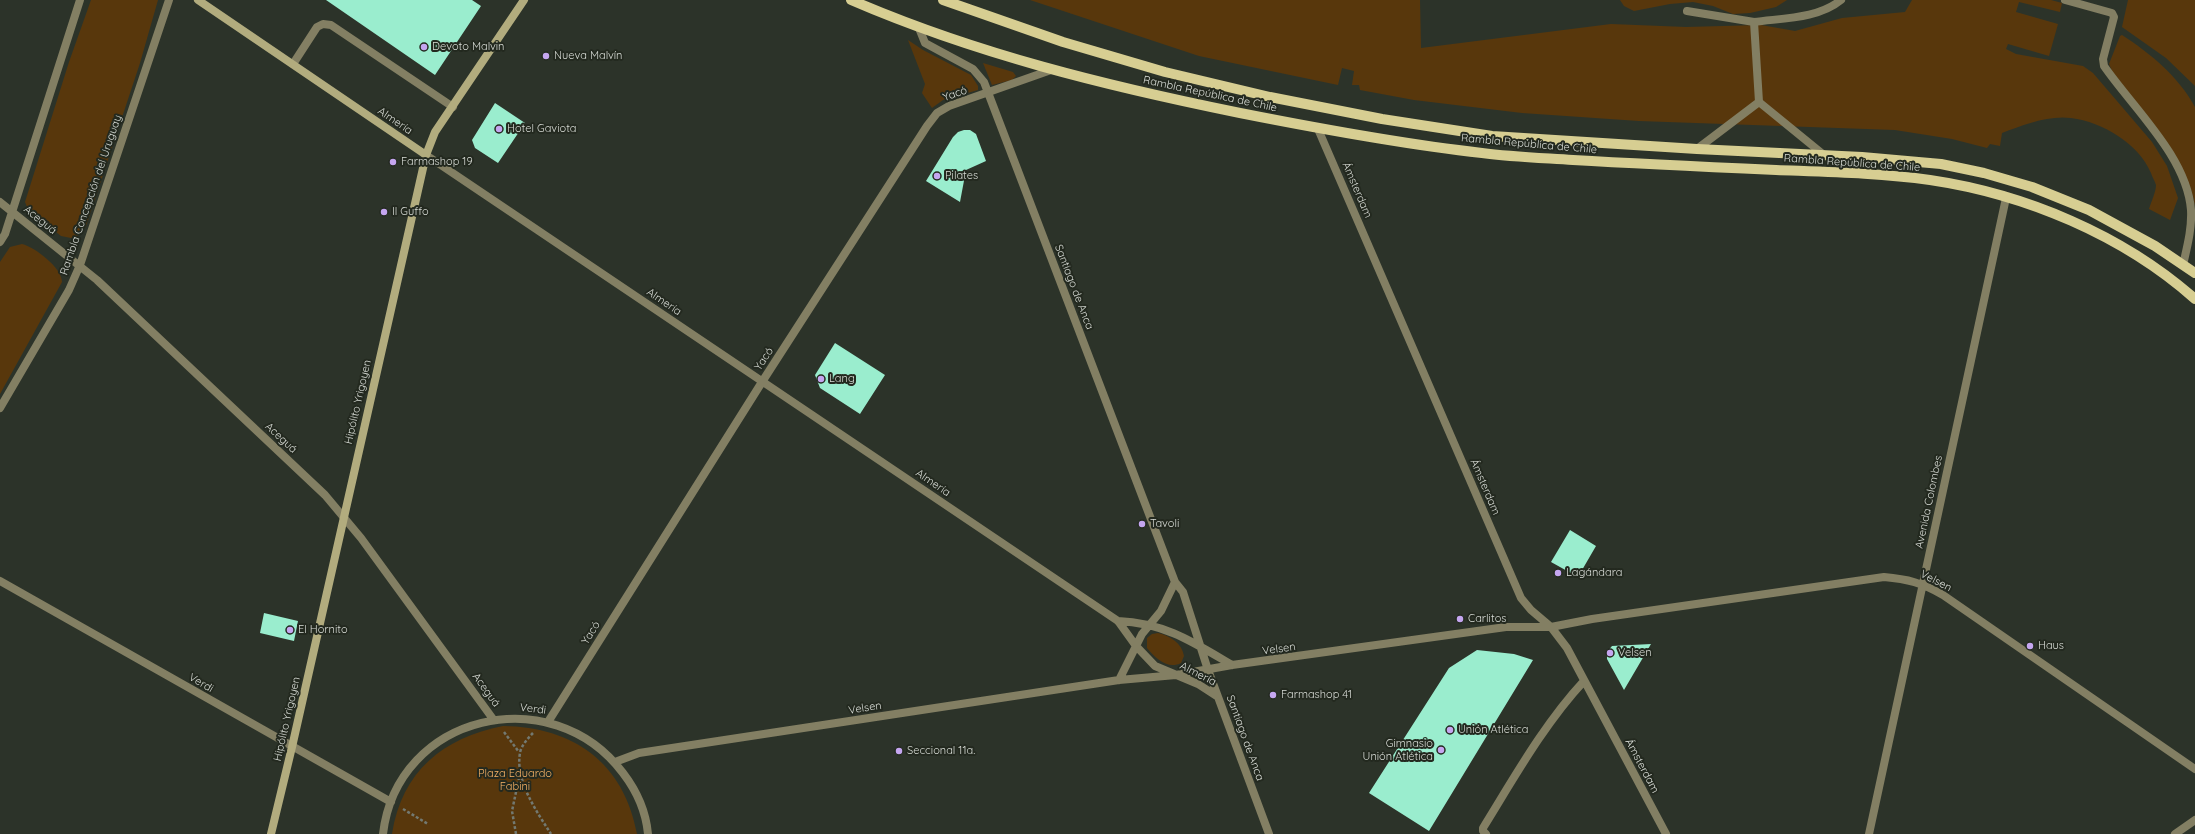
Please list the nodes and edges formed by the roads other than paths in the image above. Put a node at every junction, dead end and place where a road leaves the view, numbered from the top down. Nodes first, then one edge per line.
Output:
1 (80, 0) edge
2 (169, 0) edge
3 (198, 0) edge
4 (524, 0) edge
5 (851, 0) edge
6 (943, 0) edge
7 (1841, 0) edge
8 (2065, 0) edge
9 (1687, 10) dead end
10 (1754, 22) junction
11 (919, 28) junction
12 (293, 64) junction
13 (1051, 70) junction
14 (989, 94) junction
15 (1759, 102) junction
16 (453, 107) junction
17 (1318, 129) junction
18 (1697, 149) junction
19 (426, 155) junction
20 (1824, 155) junction
21 (2006, 198) junction
22 (0, 202) edge
23 (12, 211) junction
24 (0, 242) edge
25 (80, 265) junction
26 (2184, 265) junction
27 (2195, 273) edge
28 (2195, 299) edge
29 (762, 382) junction
30 (0, 408) edge
31 (343, 517) junction
32 (0, 581) edge
33 (1175, 582) junction
34 (1922, 583) junction
35 (1118, 621) junction
36 (1149, 624) junction
37 (1551, 627) junction
38 (1136, 646) junction
39 (1201, 647) junction
40 (1232, 665) junction
41 (1208, 670) junction
42 (1176, 675) junction
43 (1119, 680) junction
44 (1584, 681) junction
45 (1218, 697) junction
46 (493, 719) junction
47 (548, 722) junction
48 (292, 747) junction
49 (615, 762) junction
50 (2195, 769) edge
51 (391, 802) junction
52 (2195, 820) edge
53 (271, 834) edge
54 (383, 834) edge
55 (648, 834) edge
56 (1269, 834) edge
57 (1486, 834) edge
58 (1666, 834) edge
59 (1869, 834) edge
60 (2175, 834) edge

1 - 23 street
2 - 25 street, Rambla Concepción del Uruguay
3 - 12 street, Almería
4 - 16 street, Hipólito Yrigoyen
5 - 11 main road, Rambla República de Chile
6 - 18 main road, Rambla República de Chile
7 - 10 street
8 - 26 street
9 - 10 street
10 - 15 street
11 - 13 main road, Rambla República de Chile
11 - 14 street, Santiago de Anca
12 - 16 street
12 - 19 street, Almería
13 - 14 street, Yacó
13 - 17 main road, Rambla República de Chile
14 - 29 street, Yacó
14 - 33 street, Santiago de Anca
15 - 18 street
15 - 20 street
16 - 19 street, Hipólito Yrigoyen
17 - 21 main road, Rambla República de Chile
17 - 37 street, Ámsterdam
18 - 20 main road, Rambla República de Chile
19 - 29 street, Almería
19 - 31 street, Hipólito Yrigoyen
20 - 26 main road, Rambla República de Chile
21 - 28 main road, Rambla República de Chile
21 - 34 street, Avenida Colombes
22 - 23 street, Aceguá
23 - 24 street
23 - 25 street, Aceguá
25 - 30 street, Rambla Concepción del Uruguay
25 - 31 street, Aceguá
26 - 27 main road, Rambla República de Chile
29 - 35 street, Almería
29 - 47 street, Yacó
31 - 46 street, Aceguá
31 - 48 street, Hipólito Yrigoyen
32 - 48 street, Verdi
33 - 36 street
33 - 39 street, Santiago de Anca
34 - 37 street, Velsen
34 - 50 street, Velsen
34 - 59 street, Avenida Colombes
35 - 36 street, Almería
35 - 38 street, Almería
36 - 38 street
36 - 39 street, Almería
37 - 40 street, Velsen
37 - 44 street, Ámsterdam
38 - 42 street, Almería
38 - 43 street
39 - 40 street, Almería
39 - 41 street, Santiago de Anca
40 - 41 street, Velsen
41 - 42 street, Velsen
41 - 45 street, Santiago de Anca
42 - 43 street, Velsen
42 - 45 street, Almería
43 - 49 street, Velsen
44 - 57 street
44 - 58 street, Ámsterdam
45 - 56 street, Santiago de Anca
46 - 47 street, Verdi
46 - 51 street, Verdi
47 - 49 street, Verdi
48 - 51 street, Verdi
48 - 53 street, Hipólito Yrigoyen
49 - 55 street, Verdi
51 - 54 street, Verdi
52 - 60 street

